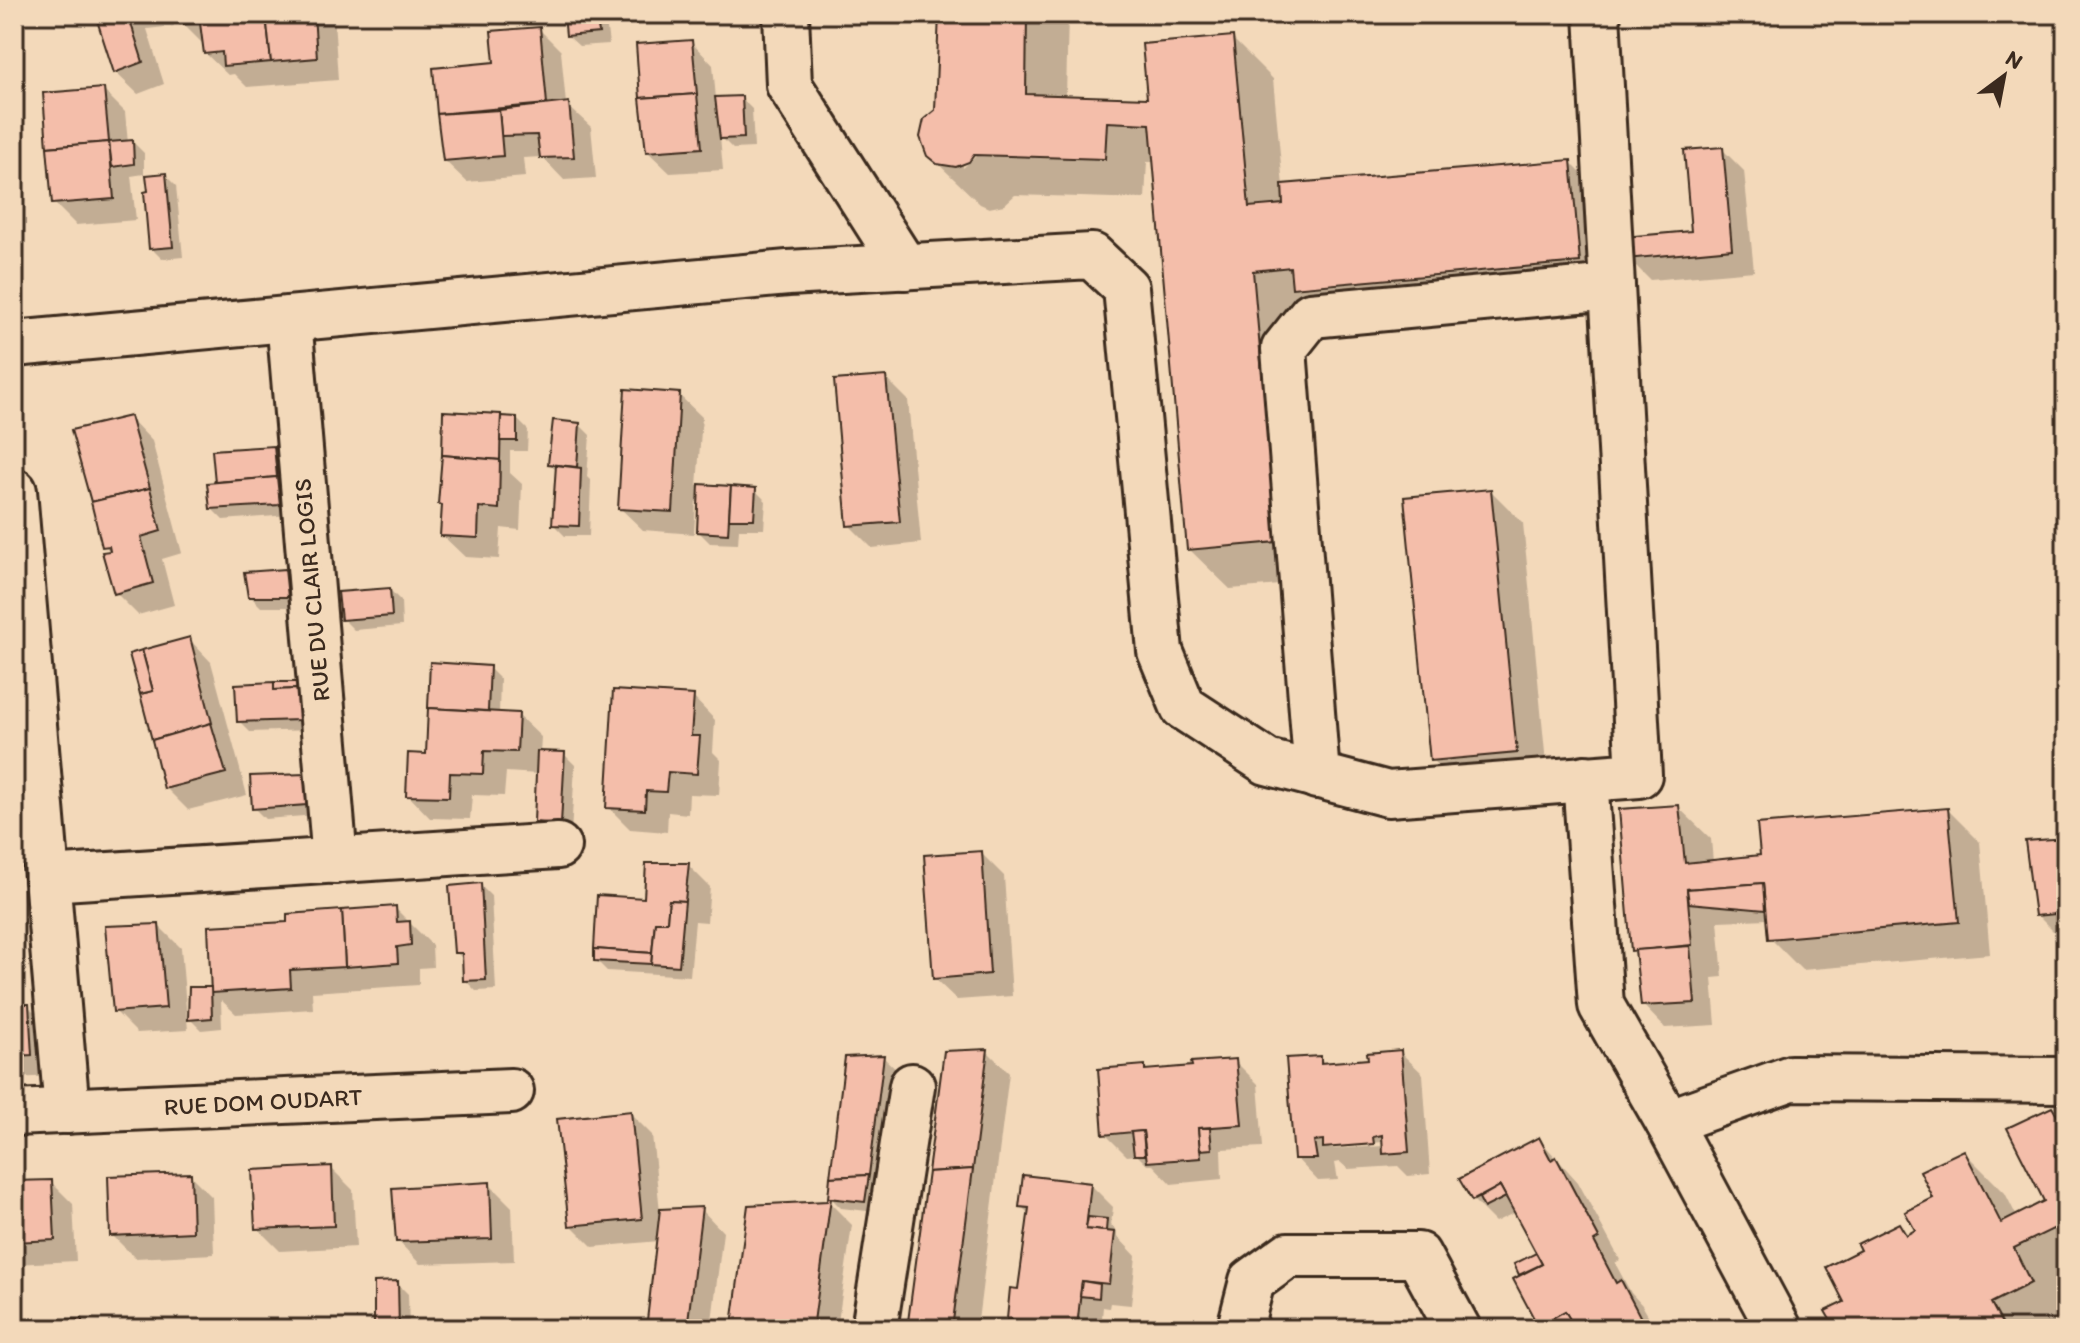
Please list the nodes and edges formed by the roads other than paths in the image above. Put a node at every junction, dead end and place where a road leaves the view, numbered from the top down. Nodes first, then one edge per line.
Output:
1 (786, 14) edge
2 (1597, 14) edge
3 (905, 267) junction
4 (1612, 287) junction
5 (289, 319) junction
6 (14, 344) edge
7 (14, 491) edge
8 (1317, 776) junction
9 (1585, 778) junction
10 (558, 846) dead end
11 (335, 861) junction
12 (47, 879) junction
13 (2066, 1080) edge
14 (912, 1086) dead end
15 (511, 1091) dead end
16 (67, 1111) junction
17 (14, 1113) edge
18 (1668, 1122) junction
19 (874, 1329) edge
20 (1247, 1329) edge
21 (1458, 1329) edge
22 (1779, 1329) edge

1 - 3 street
2 - 4 street
3 - 5 street
3 - 8 street
4 - 8 street
4 - 9 street
5 - 6 street
5 - 11 street, RUE DU CLAIR LOGIS
7 - 12 street
8 - 9 street
9 - 18 street
10 - 11 street
11 - 12 street
12 - 16 street
13 - 18 street
14 - 19 street
15 - 16 street, RUE DOM OUDART
16 - 17 street, RUE DOM OUDART
18 - 22 street
20 - 21 street

